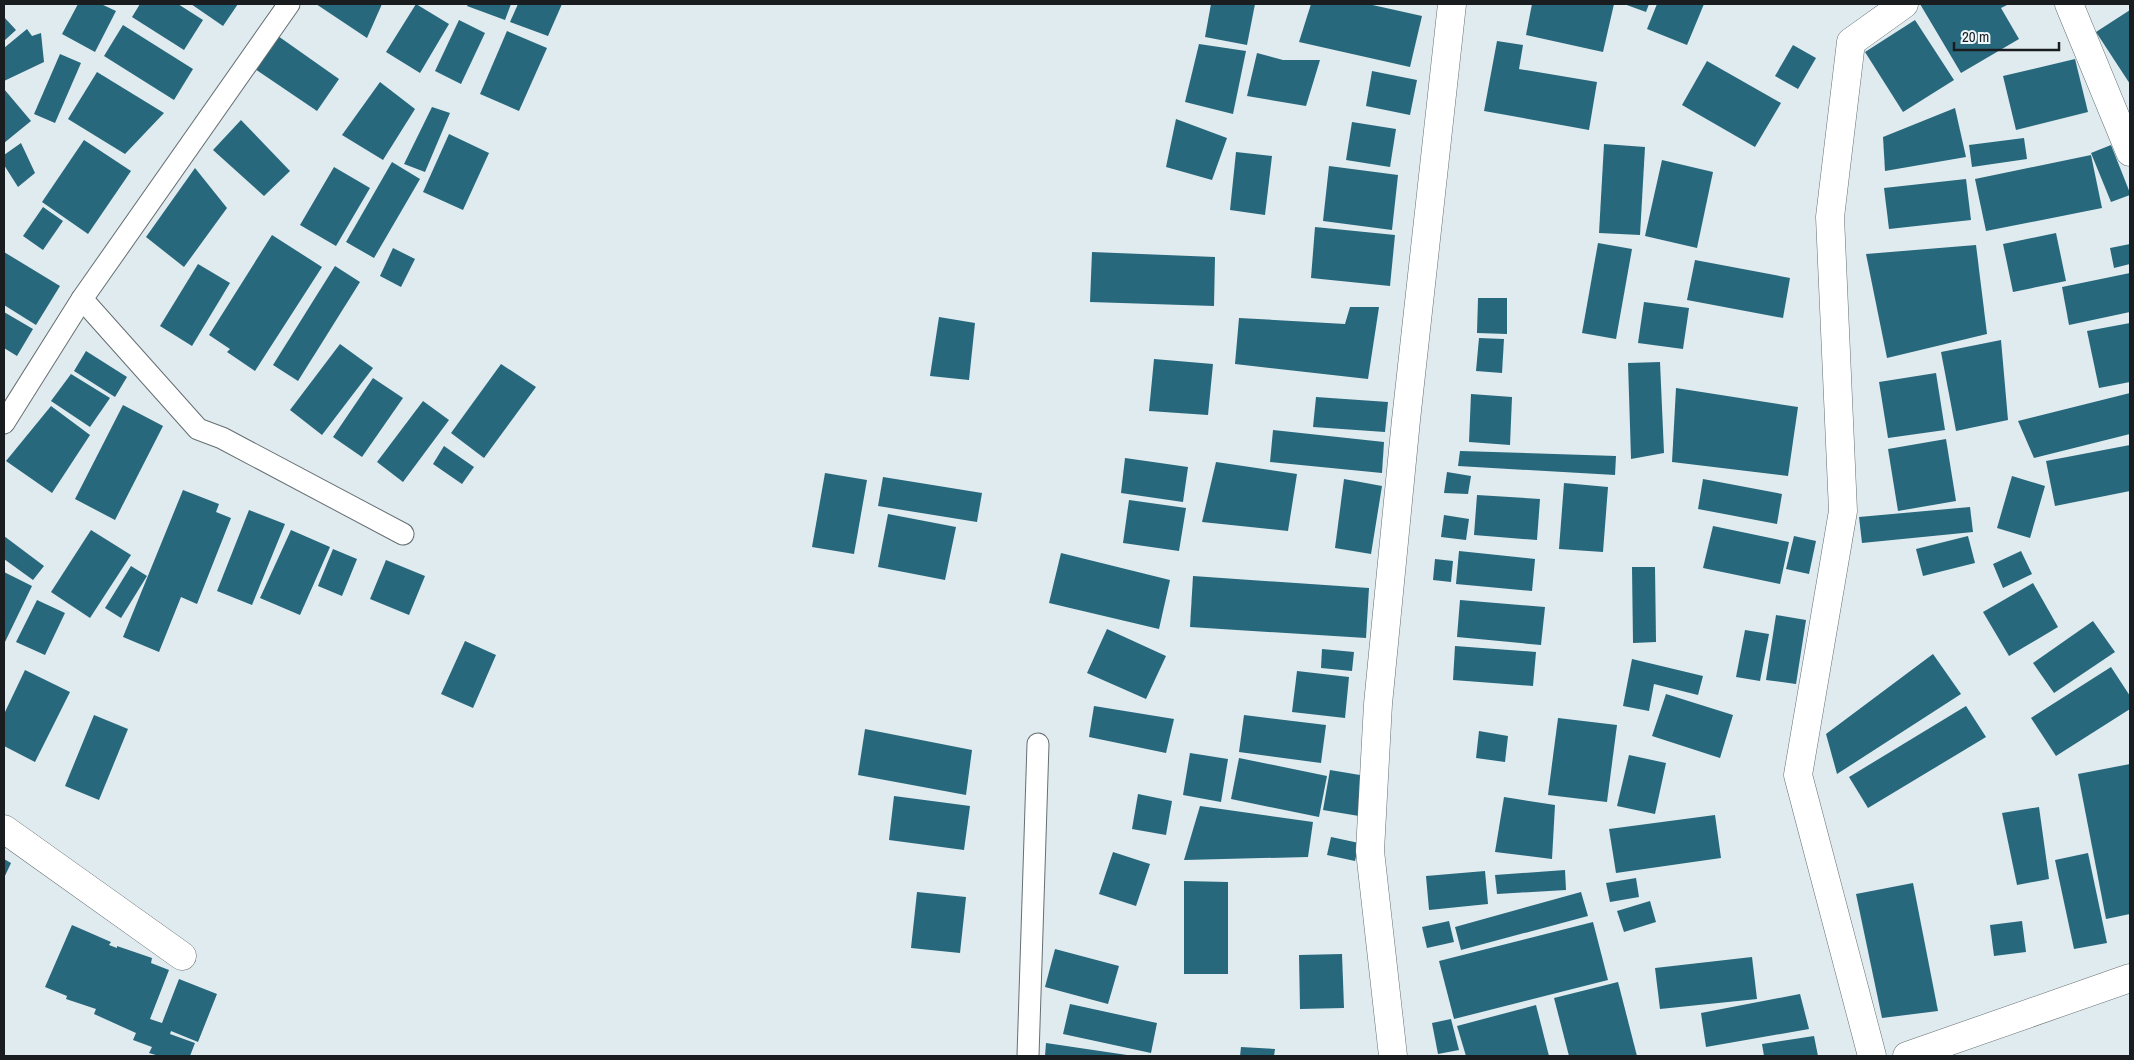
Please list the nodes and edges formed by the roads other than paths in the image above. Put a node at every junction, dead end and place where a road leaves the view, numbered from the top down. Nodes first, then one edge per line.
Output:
1 (289, 4) edge
2 (1452, 4) edge
3 (1904, 4) edge
4 (2070, 4) edge
5 (2130, 152) edge
6 (82, 300) junction
7 (4, 423) edge
8 (403, 534) dead end
9 (1038, 744) dead end
10 (4, 829) edge
11 (182, 956) dead end
12 (2130, 978) edge
13 (1028, 1056) edge
14 (1393, 1056) edge
15 (1872, 1056) edge
16 (1907, 1056) edge

1 - 6 lane
2 - 14 street
3 - 15 street
4 - 5 street
6 - 7 lane
6 - 8 lane
9 - 13 lane
10 - 11 street
12 - 16 street

